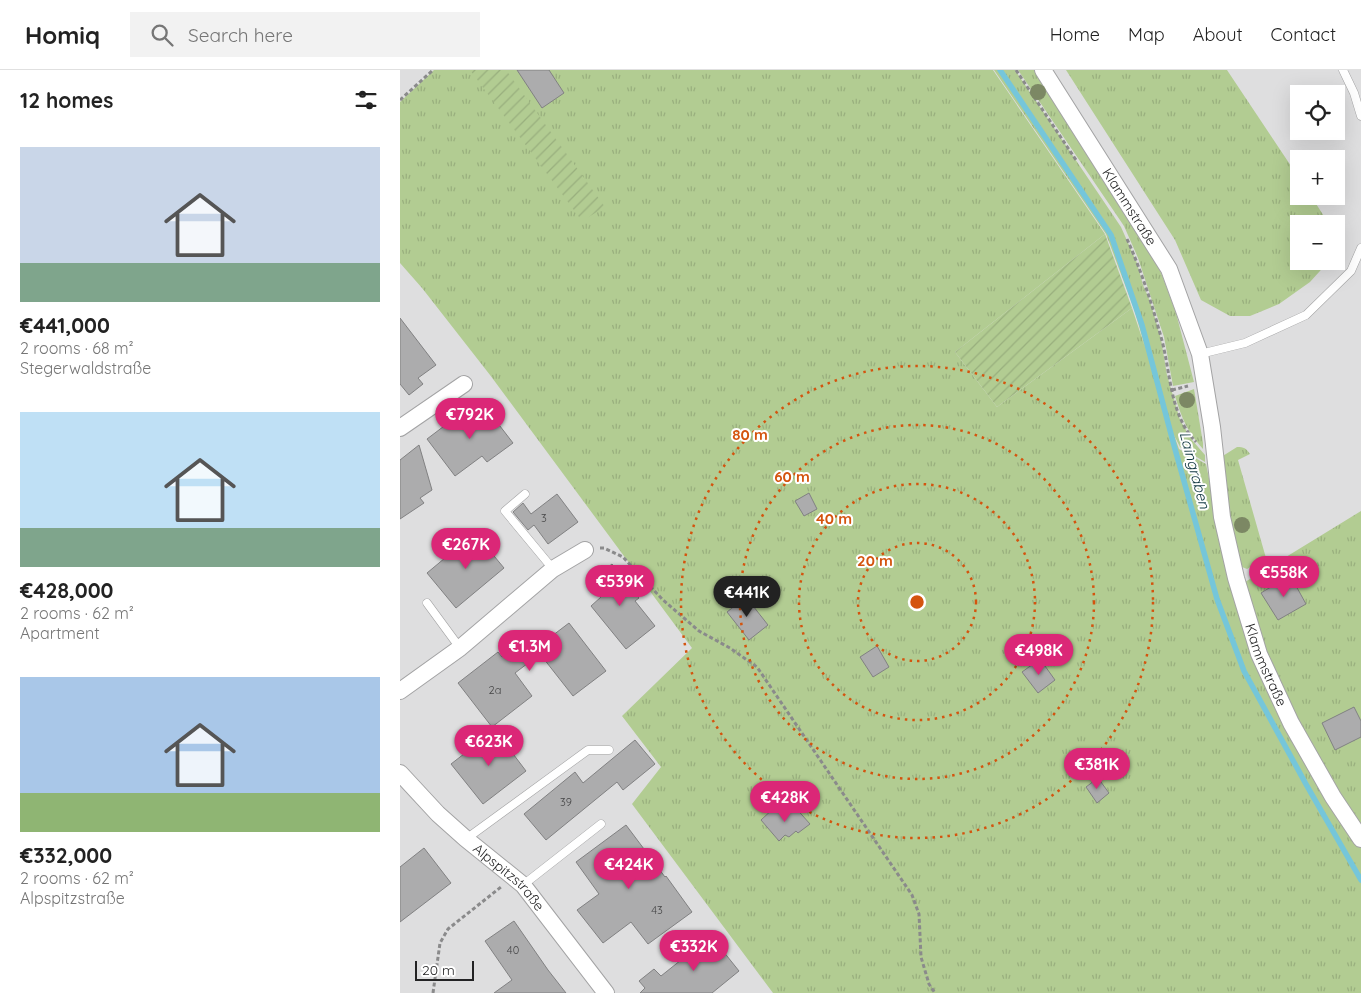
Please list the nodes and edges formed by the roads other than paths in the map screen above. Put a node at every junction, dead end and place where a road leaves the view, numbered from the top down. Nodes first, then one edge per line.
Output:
1 (1043, 70) edge
2 (1343, 70) edge
3 (1361, 88) edge
4 (1354, 92) junction
5 (1361, 116) edge
6 (1361, 248) edge
7 (1200, 354) junction
8 (464, 384) dead end
9 (400, 428) edge
10 (525, 494) dead end
11 (585, 550) road end
12 (554, 569) junction
13 (427, 603) dead end
14 (460, 648) junction
15 (400, 691) edge
16 (610, 750) dead end
17 (400, 773) edge
18 (601, 824) dead end
19 (466, 838) junction
20 (1361, 839) edge
21 (518, 881) junction
22 (606, 993) edge

1 - 7 street, Klammstraße
2 - 4 lane
3 - 4 lane
4 - 5 lane
6 - 7 lane
7 - 20 street, Klammstraße
8 - 9 street
10 - 12 lane
11 - 12 street
12 - 14 street
13 - 14 lane
14 - 15 street
16 - 19 lane
17 - 19 street, Alpspitzstraße
18 - 21 lane
19 - 21 street, Alpspitzstraße
21 - 22 street, Alpspitzstraße

